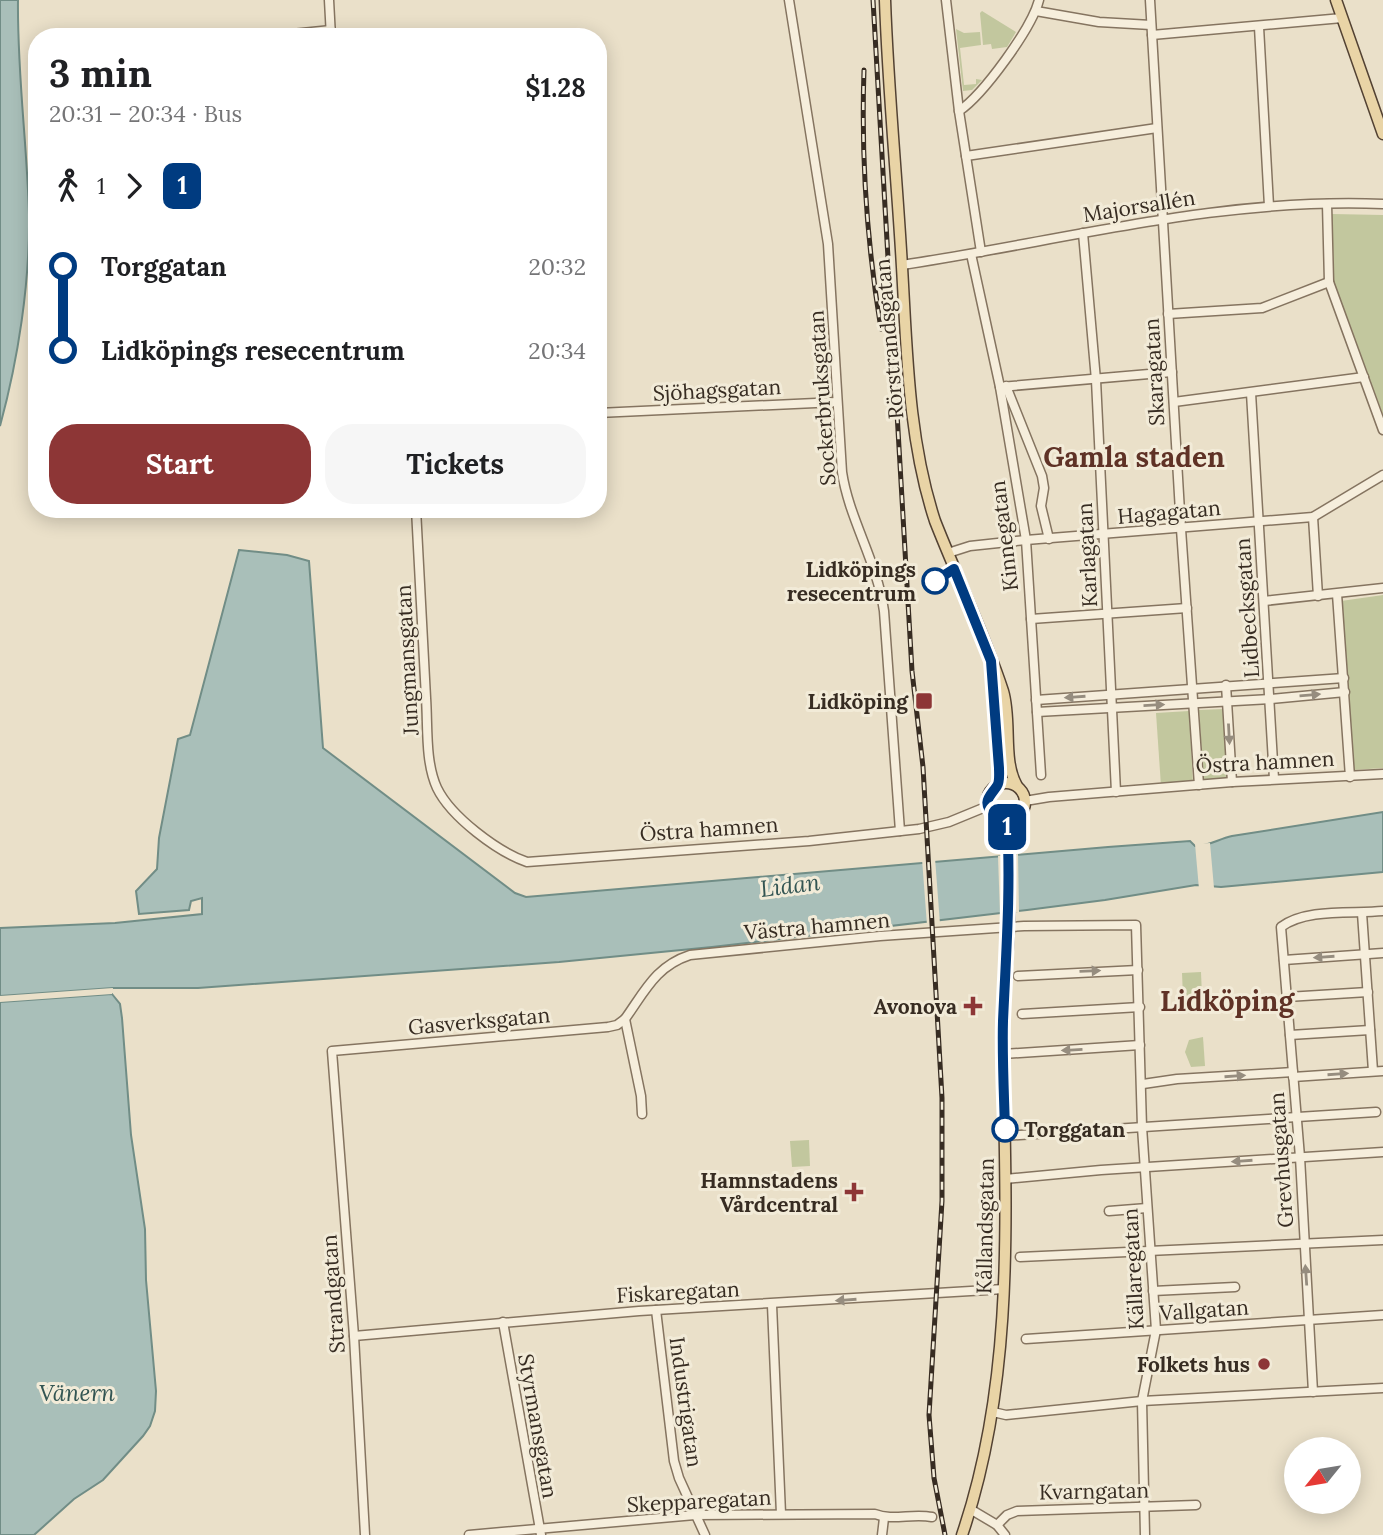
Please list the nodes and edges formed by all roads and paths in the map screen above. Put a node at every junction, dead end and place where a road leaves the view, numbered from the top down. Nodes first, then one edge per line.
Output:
1 (330, 0) edge
2 (789, 0) edge
3 (885, 0) edge
4 (946, 0) edge
5 (1039, 0) edge
6 (1150, 0) edge
7 (1336, 0) edge
8 (1036, 10) junction
9 (1342, 18) junction
10 (1259, 27) junction
11 (331, 28) edge
12 (1152, 30) junction
13 (958, 111) junction
14 (1157, 128) junction
15 (1383, 135) edge
16 (966, 156) junction
17 (1327, 204) junction
18 (1383, 204) edge
19 (1269, 206) junction
20 (1163, 218) junction
21 (1083, 233) junction
22 (976, 253) junction
23 (902, 265) junction
24 (1328, 282) junction
25 (1168, 314) junction
26 (1172, 372) junction
27 (1364, 377) junction
28 (1096, 380) junction
29 (1003, 386) junction
30 (1251, 393) junction
31 (837, 402) junction
32 (1174, 402) junction
33 (607, 414) edge
34 (1383, 430) edge
35 (1383, 475) edge
36 (1312, 517) junction
37 (417, 518) edge
38 (1259, 520) junction
39 (1181, 529) junction
40 (1103, 536) junction
41 (1049, 539) junction
42 (1026, 540) junction
43 (948, 553) junction
44 (1383, 588) edge
45 (1337, 594) junction
46 (1318, 596) junction
47 (1264, 601) junction
48 (1187, 608) junction
49 (1108, 614) junction
50 (1031, 619) junction
51 (991, 661) junction
52 (1344, 678) junction
53 (1270, 683) junction
54 (1226, 685) junction
55 (1192, 688) junction
56 (1345, 692) junction
57 (1113, 694) junction
58 (1271, 699) junction
59 (1036, 700) junction
60 (1227, 701) junction
61 (1193, 703) junction
62 (1112, 707) junction
63 (1037, 712) junction
64 (1383, 774) edge
65 (1041, 775) dead end
66 (1350, 777) junction
67 (1274, 779) junction
68 (1232, 782) junction
69 (998, 785) junction
70 (1199, 785) junction
71 (1017, 786) junction
72 (1116, 792) junction
73 (1025, 802) junction
74 (448, 804) joint
75 (988, 806) junction
76 (1007, 821) junction
77 (900, 831) junction
78 (1383, 911) edge
79 (1362, 913) junction
80 (1136, 925) joint
81 (1009, 927) junction
82 (1383, 953) edge
83 (1365, 955) junction
84 (1284, 960) junction
85 (1138, 970) junction
86 (1018, 976) dead end
87 (1368, 992) junction
88 (1287, 997) junction
89 (1140, 1007) junction
90 (1022, 1014) dead end
91 (625, 1018) junction
92 (1370, 1030) junction
93 (1290, 1035) junction
94 (1140, 1045) junction
95 (332, 1051) joint
96 (1003, 1054) junction
97 (1378, 1071) edge
98 (1293, 1074) junction
99 (1143, 1084) junction
100 (1376, 1112) dead end
101 (642, 1114) dead end
102 (1297, 1118) junction
103 (1143, 1127) junction
104 (1004, 1136) junction
105 (1383, 1152) edge
106 (1300, 1157) junction
107 (1145, 1168) junction
108 (1005, 1180) junction
109 (1147, 1208) junction
110 (1109, 1210) dead end
111 (1383, 1240) edge
112 (1304, 1244) junction
113 (1150, 1250) junction
114 (1020, 1256) dead end
115 (1235, 1287) dead end
116 (1004, 1289) junction
117 (1153, 1291) junction
118 (772, 1305) junction
119 (656, 1310) junction
120 (1383, 1315) edge
121 (1309, 1321) junction
122 (503, 1322) junction
123 (1156, 1330) junction
124 (354, 1336) junction
125 (1026, 1339) dead end
126 (1383, 1388) edge
127 (1313, 1392) junction
128 (1142, 1401) junction
129 (993, 1412) junction
130 (1196, 1505) dead end
131 (1145, 1507) junction
132 (971, 1509) junction
133 (781, 1514) junction
134 (695, 1515) junction
135 (884, 1517) junction
136 (932, 1517) dead end
137 (998, 1525) junction
138 (540, 1532) edge
139 (365, 1535) edge
140 (468, 1535) edge
141 (705, 1535) edge
142 (882, 1535) edge
143 (962, 1535) edge
144 (1005, 1535) edge
145 (1145, 1535) edge

1 - 11 street
2 - 31 street, Sockerbruksgatan
3 - 23 main road, Rörstrandsgatan
4 - 13 street, Kinnegatan
5 - 8 street
6 - 12 street, Skaragatan
7 - 9 main road
8 - 12 street
8 - 13 street
9 - 10 street
9 - 15 main road
10 - 12 street
10 - 19 street
12 - 14 street, Skaragatan
13 - 16 street, Kinnegatan
14 - 16 street
14 - 20 street, Skaragatan
16 - 22 street, Kinnegatan
17 - 18 street, Majorsallén
17 - 19 street, Majorsallén
17 - 24 street
19 - 20 street, Majorsallén
20 - 21 street, Majorsallén
20 - 25 street, Skaragatan
21 - 22 street, Majorsallén
21 - 28 street, Karlagatan
22 - 23 street, Majorsallén
22 - 29 street, Kinnegatan
23 - 43 main road, Rörstrandsgatan
24 - 25 street
24 - 27 street
25 - 26 street, Skaragatan
26 - 28 street
26 - 32 street, Skaragatan
27 - 30 street
27 - 34 street
28 - 29 street
28 - 40 street, Karlagatan
29 - 41 street
29 - 42 street, Kinnegatan
30 - 32 street
30 - 38 street, Lidbecksgatan
31 - 33 street, Sjöhagsgatan
31 - 77 street, Sockerbruksgatan
32 - 39 street, Skaragatan
35 - 36 street, Hagagatan
36 - 38 street, Hagagatan
36 - 46 street
37 - 74 street, Jungmansgatan
38 - 39 street, Hagagatan
38 - 47 street, Lidbecksgatan
39 - 40 street, Hagagatan
39 - 48 street, Skaragatan
40 - 41 street, Hagagatan
40 - 49 street, Karlagatan
41 - 42 street, Hagagatan
42 - 43 street, Hagagatan
42 - 50 street, Kinnegatan
43 - 51 main road, Rörstrandsgatan
44 - 45 street
45 - 46 street
45 - 52 street
46 - 47 street
47 - 53 street, Lidbecksgatan
48 - 49 street
48 - 55 street, Skaragatan
49 - 50 street
49 - 57 street, Karlagatan
50 - 59 street, Kinnegatan
51 - 69 main road, Rörstrandsgatan
51 - 71 main road, Rörstrandsgatan
52 - 53 street
52 - 56 street
53 - 54 street
53 - 58 street, Lidbecksgatan
54 - 55 street
54 - 60 street
55 - 57 street
55 - 61 street, Skaragatan
58 -> 56 street
56 - 66 street
57 -> 59 street
57 - 62 street, Karlagatan
58 - 60 street
58 - 67 street, Lidbecksgatan
59 - 63 street, Kinnegatan
60 - 61 street
60 -> 68 street
62 -> 61 street
61 - 70 street, Skaragatan
62 - 63 street
62 - 72 street, Karlagatan
63 - 65 street, Kinnegatan
64 - 66 street, Östra hamnen
66 - 67 street, Östra hamnen
67 - 68 street, Östra hamnen
68 - 70 street, Östra hamnen
69 - 71 main road
69 - 75 main road
70 - 72 street, Östra hamnen
71 - 73 main road
72 - 73 street, Östra hamnen
73 - 76 main road
74 - 77 street, Östra hamnen
75 - 76 main road
75 - 77 street, Östra hamnen
76 - 81 main road, Kållandsgatan
78 - 79 street
79 - 83 street
79 - 84 street, Grevhusgatan
80 - 81 street, Västra hamnen
80 - 85 street, Källaregatan
81 - 91 street, Västra hamnen
81 - 96 main road, Kållandsgatan
82 - 83 street
83 -> 84 street
83 - 87 street
84 - 88 street, Grevhusgatan
86 -> 85 street
85 - 89 street, Källaregatan
87 - 88 street
87 - 92 street
88 - 93 street, Grevhusgatan
89 - 90 street
89 - 94 street, Källaregatan
91 - 95 street, Gasverksgatan
91 - 101 street
92 - 93 street
92 - 97 street
93 - 98 street, Grevhusgatan
94 -> 96 street
94 - 99 street, Källaregatan
95 - 124 street, Strandgatan
96 - 104 main road, Kållandsgatan
98 -> 97 street
99 -> 98 street
98 - 102 street, Grevhusgatan
99 - 103 street, Källaregatan
100 - 102 street
102 - 103 street
102 - 106 street, Grevhusgatan
103 - 104 street
103 - 107 street, Källaregatan
104 - 108 main road, Kållandsgatan
105 - 106 street
106 -> 107 street
106 - 112 street, Grevhusgatan
107 - 108 street
107 - 109 street, Källaregatan
108 - 116 main road, Kållandsgatan
109 - 110 street
109 - 113 street, Källaregatan
111 - 112 street
112 - 113 street
121 -> 112 street, Grevhusgatan
113 - 114 street
113 - 117 street, Källaregatan
115 - 117 street
116 -> 118 street, Fiskaregatan
116 - 129 main road, Kållandsgatan
117 - 123 street, Källaregatan
118 - 119 street, Fiskaregatan
118 - 133 street
119 - 122 street, Fiskaregatan
119 - 134 street, Industrigatan
120 - 121 street, Vallgatan
121 - 123 street, Vallgatan
121 - 127 street, Grevhusgatan
122 - 124 street, Fiskaregatan
122 - 138 street, Styrmansgatan
123 - 125 street, Vallgatan
123 - 128 street, Källaregatan
124 - 139 street, Strandgatan
126 - 127 street
127 - 128 street
128 - 129 street
128 - 131 street, Källaregatan
129 - 132 main road, Kållandsgatan
130 - 131 street, Kvarngatan
131 - 137 street, Kvarngatan
131 - 145 street, Källaregatan
132 - 137 street
132 - 143 main road, Kållandsgatan
133 - 134 street, Skepparegatan
133 - 135 street, Skepparegatan
134 - 138 street, Skepparegatan
134 - 141 street, Industrigatan
135 - 136 street, Skepparegatan
135 - 142 street
137 - 144 street
138 - 140 street, Skepparegatan

